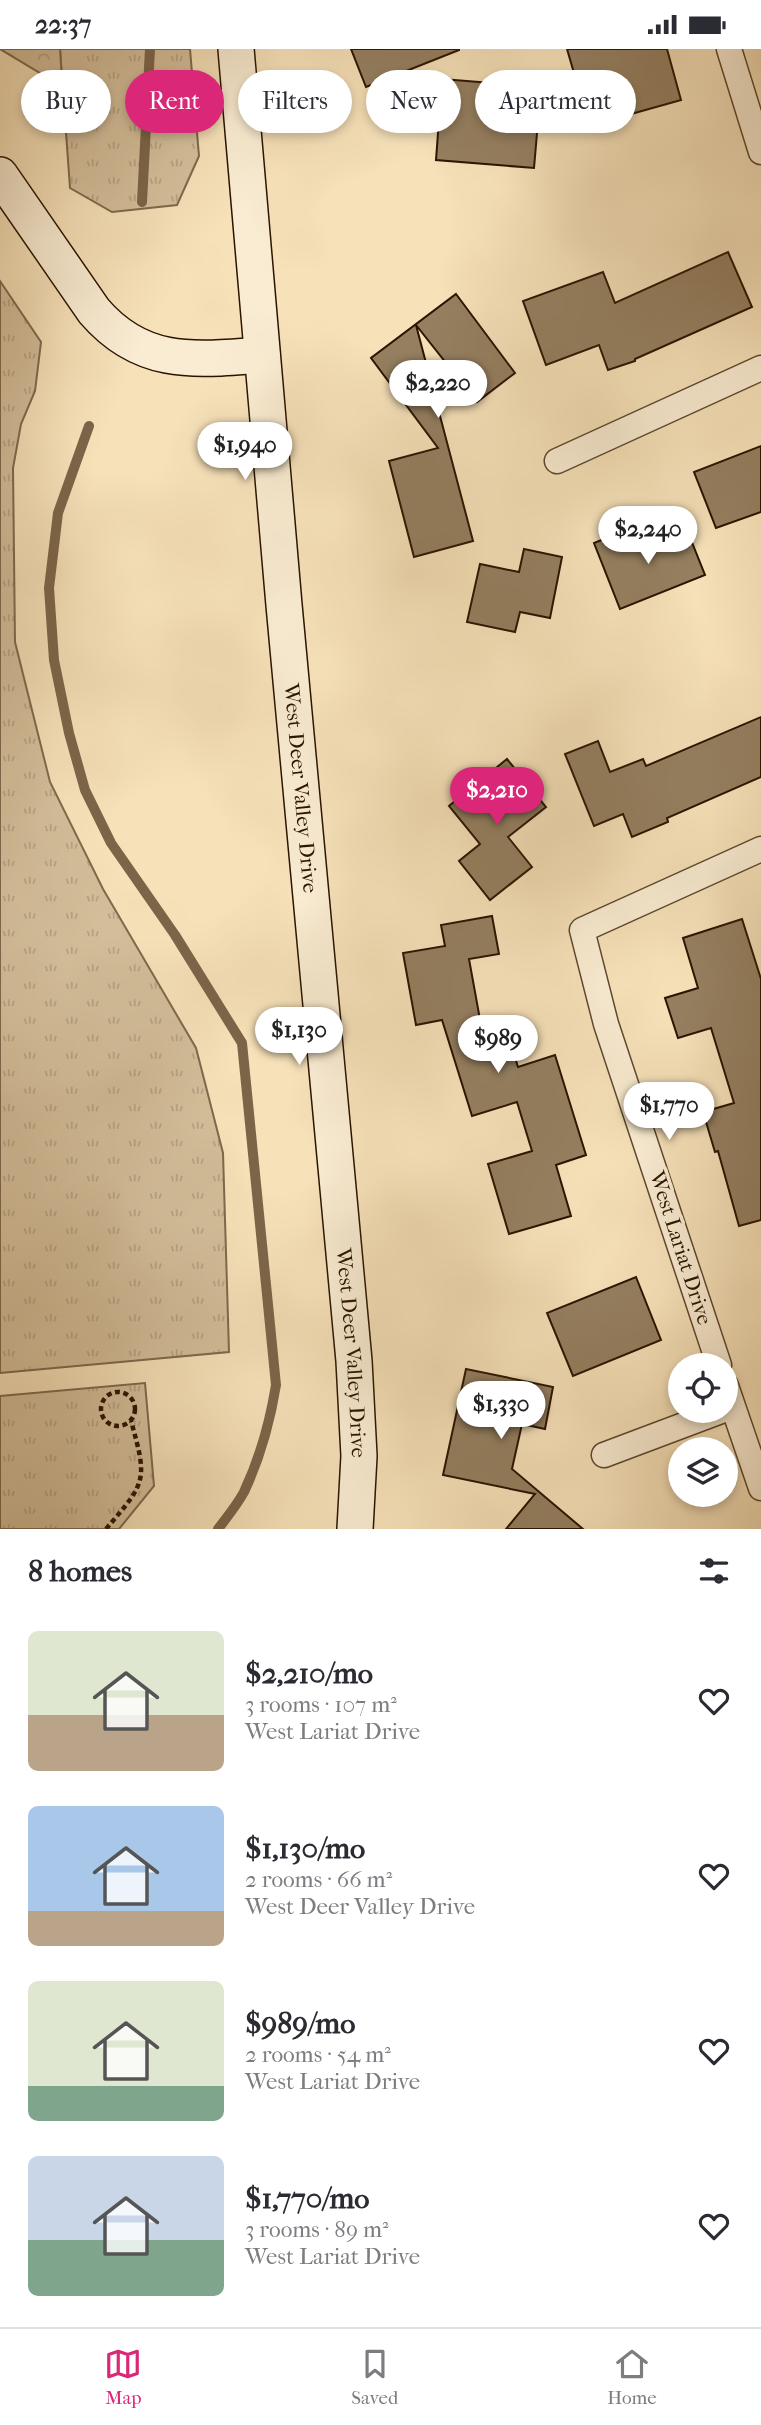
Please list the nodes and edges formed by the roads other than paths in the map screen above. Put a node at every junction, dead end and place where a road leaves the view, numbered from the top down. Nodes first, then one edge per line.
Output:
1 (236, 49) edge
2 (729, 49) edge
3 (761, 152) edge
4 (0, 175) edge
5 (262, 355) junction
6 (761, 368) edge
7 (557, 461) dead end
8 (761, 849) edge
9 (715, 1353) edge
10 (680, 1423) edge
11 (735, 1423) edge
12 (604, 1455) dead end
13 (761, 1488) edge
14 (355, 1529) edge

1 - 5 street, West Deer Valley Drive
2 - 3 street
4 - 5 street
5 - 14 street, West Deer Valley Drive
6 - 7 street
8 - 9 street, West Lariat Drive
10 - 12 street
11 - 13 street

